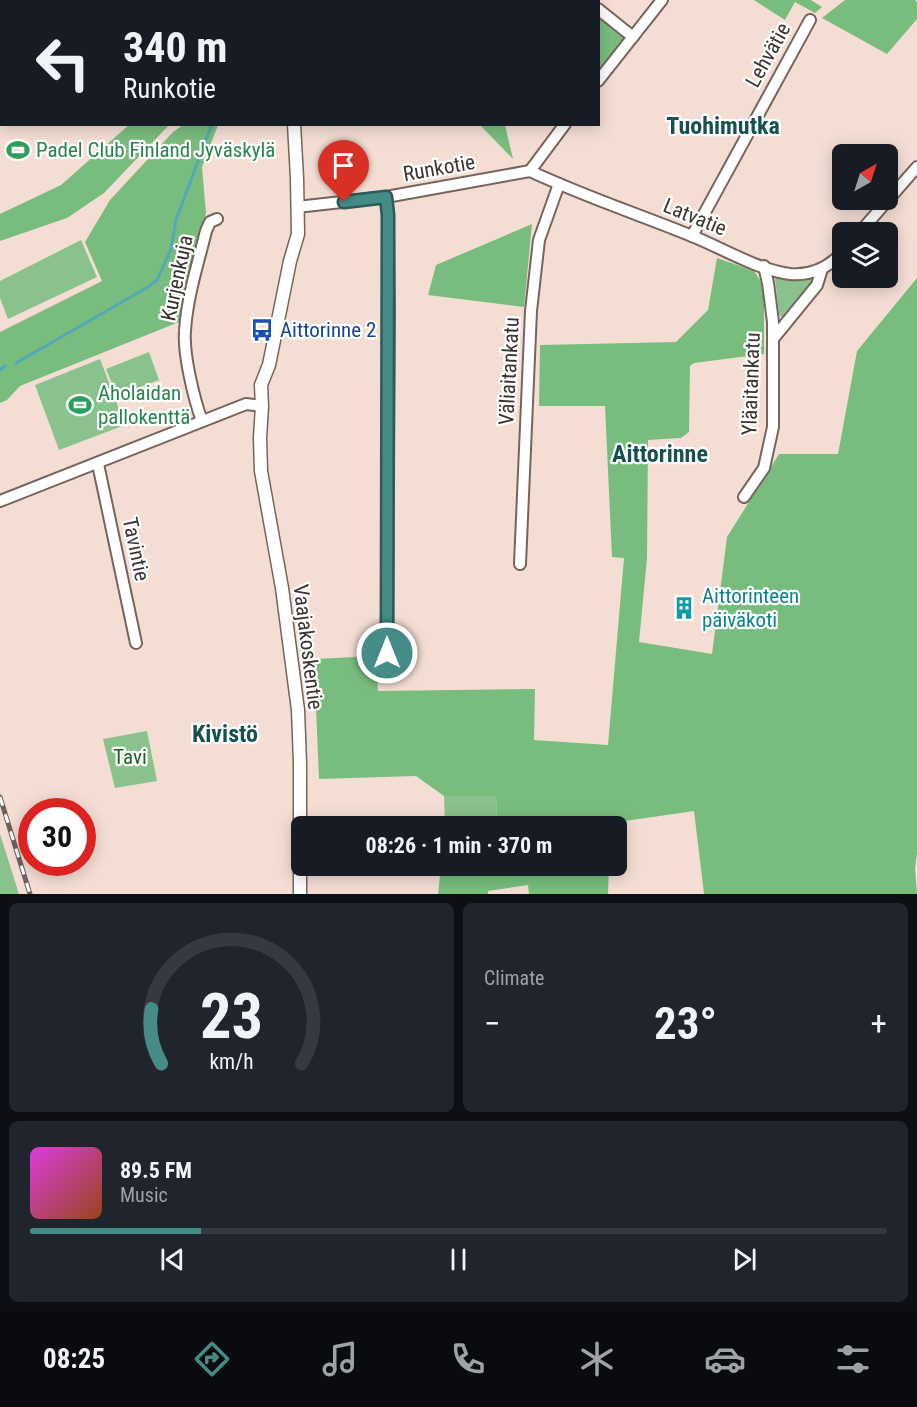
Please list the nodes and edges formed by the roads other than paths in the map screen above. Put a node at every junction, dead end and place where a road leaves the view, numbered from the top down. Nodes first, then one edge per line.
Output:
1 (662, 0) edge
2 (600, 11) edge
3 (810, 20) dead end
4 (633, 37) junction
5 (600, 78) edge
6 (294, 126) edge
7 (564, 126) edge
8 (917, 167) edge
9 (530, 171) junction
10 (559, 184) junction
11 (386, 197) junction
12 (297, 207) junction
13 (217, 219) dead end
14 (869, 222) edge
15 (692, 236) junction
16 (832, 263) edge
17 (764, 266) junction
18 (822, 269) junction
19 (773, 339) junction
20 (262, 406) junction
21 (202, 421) junction
22 (98, 464) junction
23 (744, 497) dead end
24 (0, 501) edge
25 (520, 564) dead end
26 (136, 643) dead end
27 (387, 653) dead end
28 (300, 894) edge

1 - 4 street
2 - 4 street
3 - 15 street, Lehvätie
4 - 5 street
6 - 12 main road, Vaajakoskentie
7 - 9 street
8 - 14 street
9 - 10 street, Latvatie
9 - 11 street, Runkotie
10 - 15 street, Latvatie
10 - 25 street, Väliaitankatu
11 - 12 street, Runkotie
11 - 27 street
12 - 20 main road, Vaajakoskentie
13 - 21 street, Kurjenkuja
15 - 17 street, Latvatie
16 - 18 street, Latvatie
17 - 18 street, Latvatie
17 - 19 street, Yläaitankatu
18 - 19 street
19 - 23 street, Yläaitankatu
20 - 21 street
20 - 28 main road, Vaajakoskentie
21 - 22 street
22 - 24 street
22 - 26 street, Tavintie

